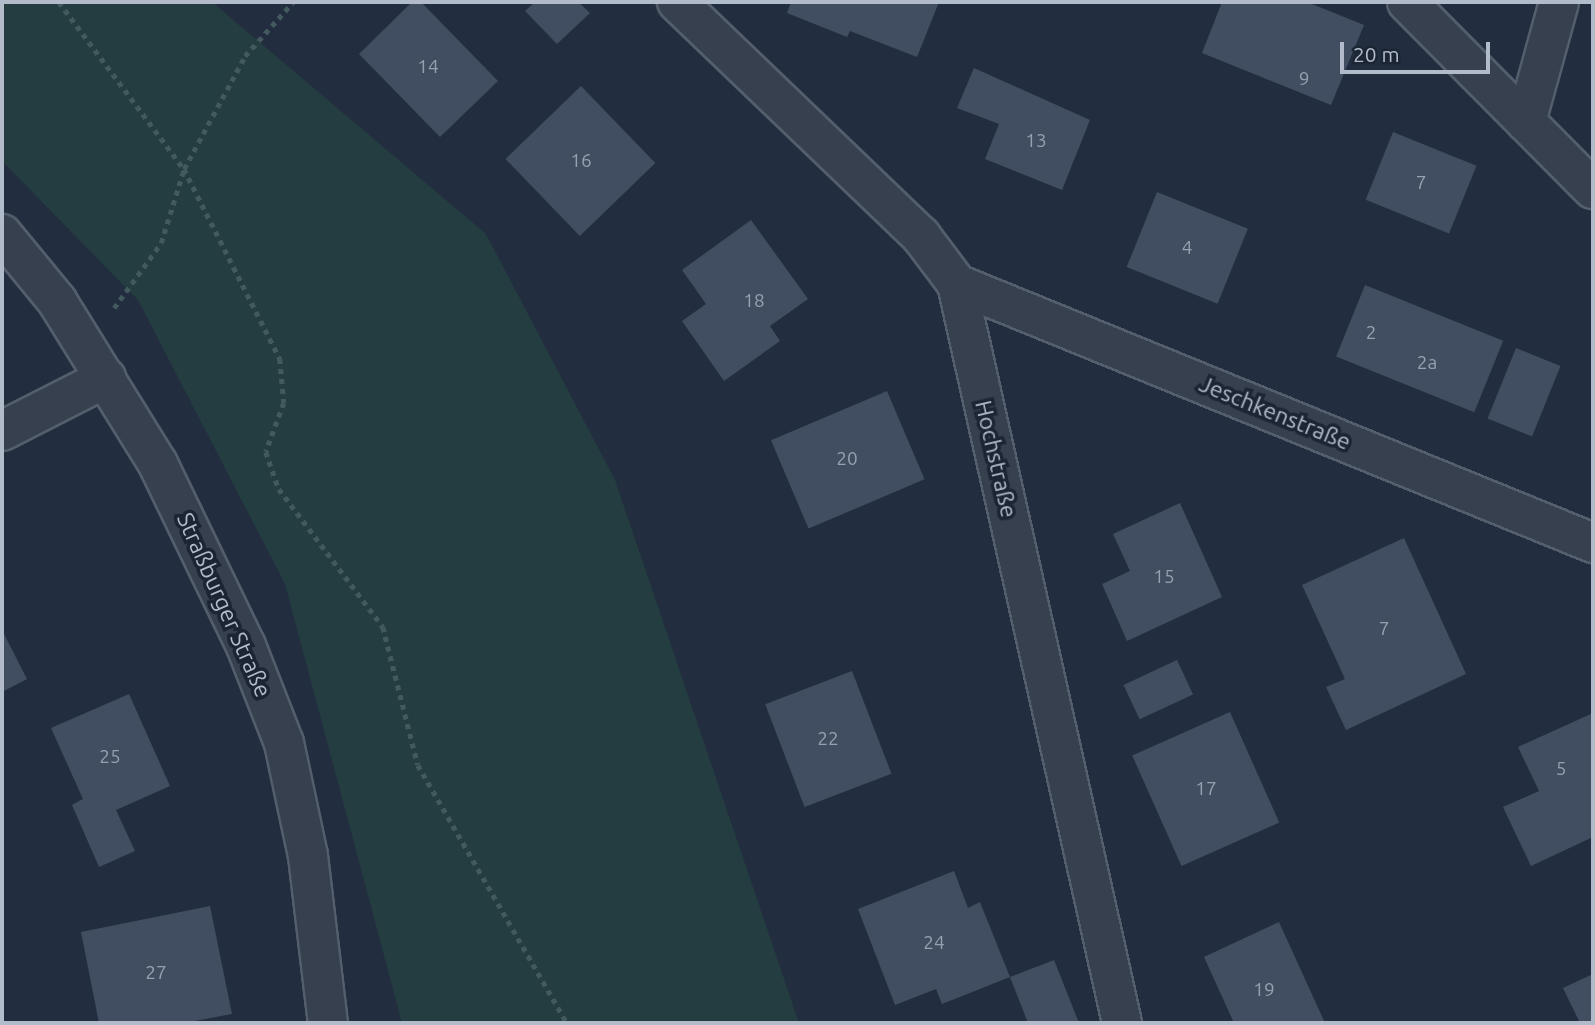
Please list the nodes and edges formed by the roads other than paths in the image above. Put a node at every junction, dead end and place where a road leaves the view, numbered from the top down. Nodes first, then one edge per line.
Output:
1 (677, 2) edge
2 (1407, 2) edge
3 (1559, 2) edge
4 (1526, 122) junction
5 (1593, 189) edge
6 (2, 234) edge
7 (957, 284) junction
8 (106, 378) junction
9 (2, 431) edge
10 (1593, 542) edge
11 (328, 1023) edge
12 (1122, 1023) edge

1 - 7 street, Hochstraße
2 - 4 street
3 - 4 street
4 - 5 street
6 - 8 street, Straßburger Straße
7 - 10 street, Jeschkenstraße
7 - 12 street, Hochstraße
8 - 9 street
8 - 11 street, Straßburger Straße

